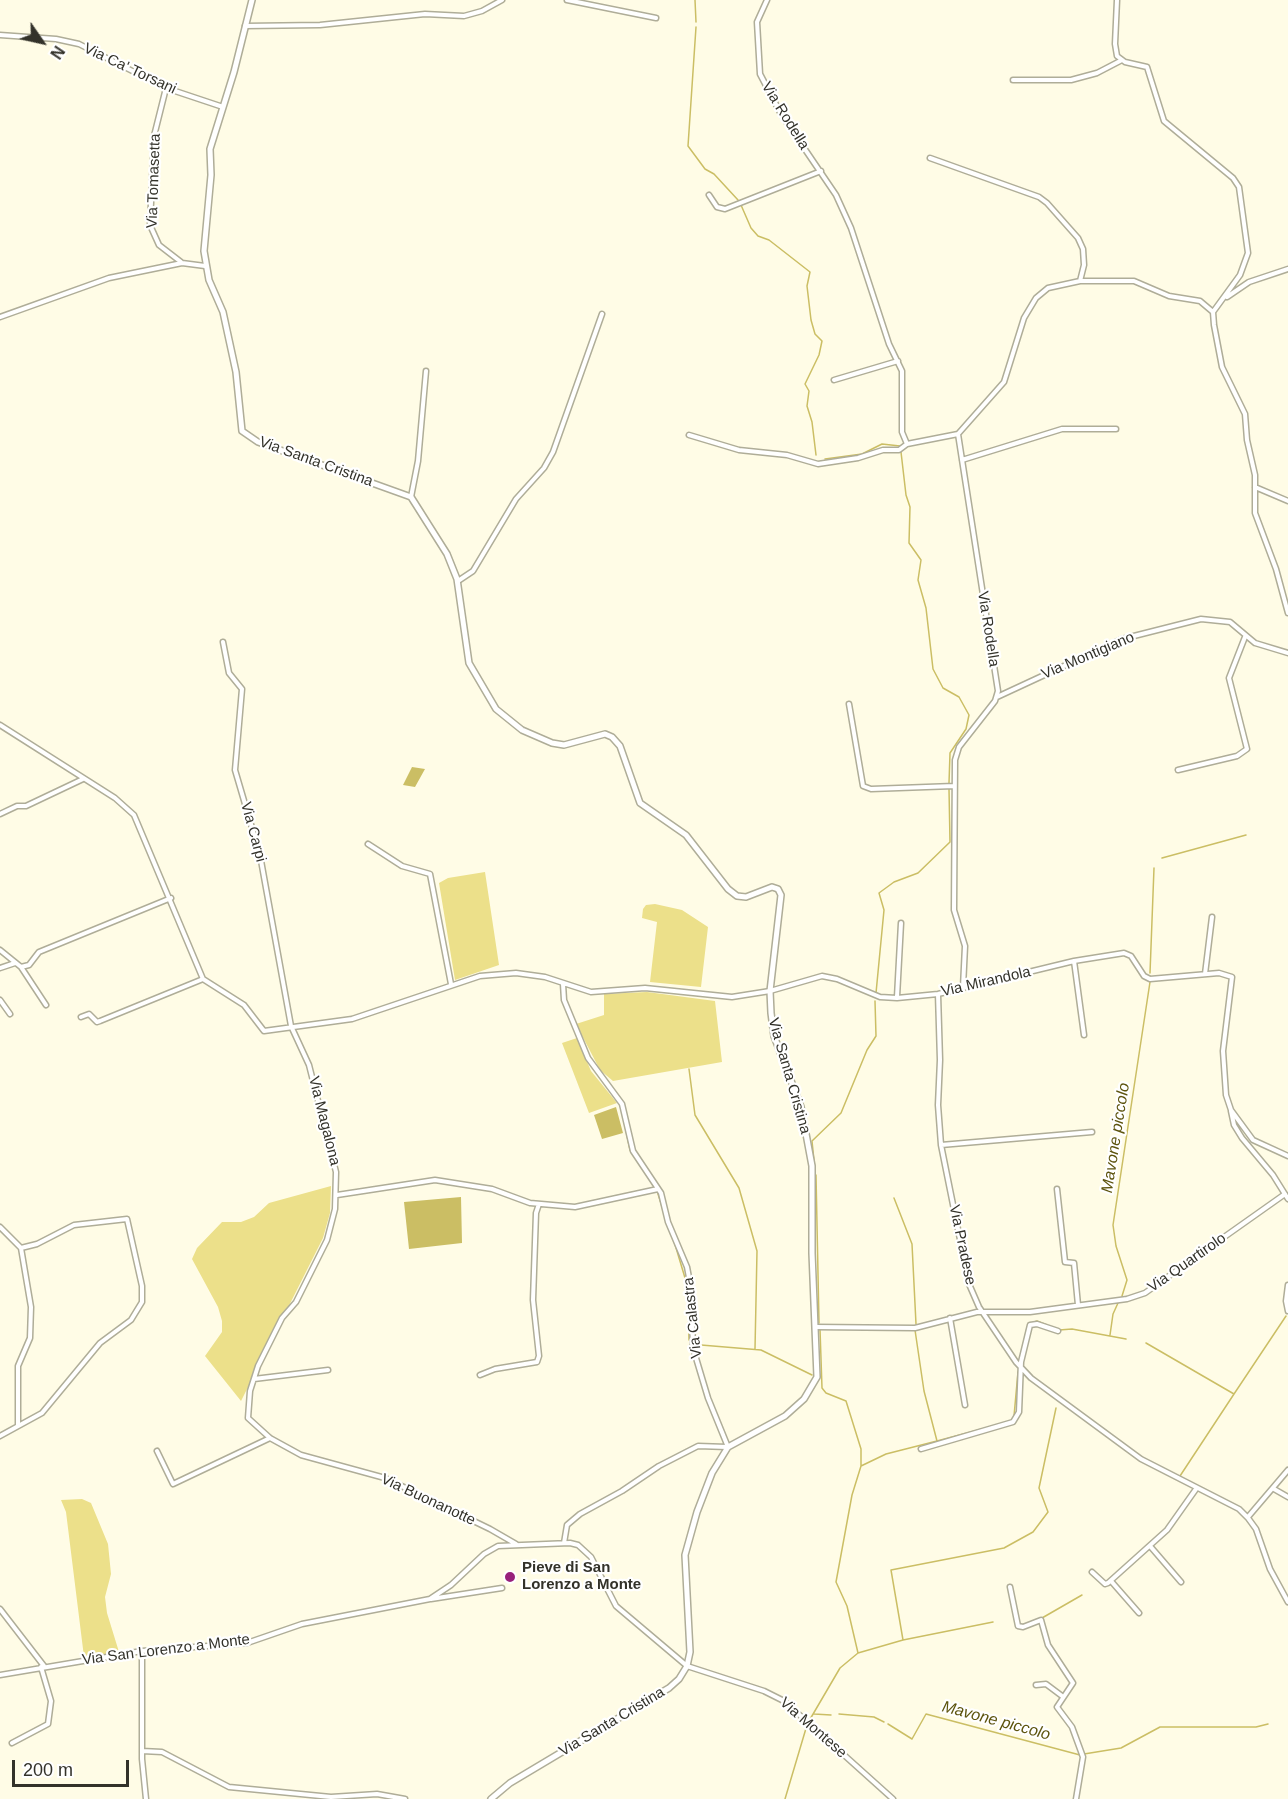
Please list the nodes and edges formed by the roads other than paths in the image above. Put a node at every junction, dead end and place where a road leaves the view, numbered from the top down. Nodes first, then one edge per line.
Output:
1 (252, 0) edge
2 (502, 0) edge
3 (567, 0) edge
4 (767, 0) edge
5 (1117, 0) edge
6 (656, 18) dead end
7 (245, 26) junction
8 (0, 35) edge
9 (1122, 60) junction
10 (1013, 80) dead end
11 (166, 88) junction
12 (223, 107) junction
13 (930, 158) dead end
14 (821, 171) junction
15 (709, 195) dead end
16 (182, 263) junction
17 (205, 266) junction
18 (1288, 269) edge
19 (1080, 280) junction
20 (1235, 282) junction
21 (1240, 287) junction
22 (1220, 302) junction
23 (1213, 312) junction
24 (602, 315) dead end
25 (0, 317) edge
26 (898, 361) junction
27 (426, 371) dead end
28 (834, 380) dead end
29 (1116, 429) dead end
30 (958, 434) junction
31 (689, 435) dead end
32 (907, 444) junction
33 (962, 460) junction
34 (1255, 487) junction
35 (411, 497) junction
36 (1288, 501) edge
37 (458, 581) junction
38 (1288, 613) edge
39 (1245, 636) junction
40 (223, 642) dead end
41 (1288, 653) edge
42 (997, 697) junction
43 (849, 704) dead end
44 (0, 725) edge
45 (1178, 770) dead end
46 (84, 779) junction
47 (954, 786) junction
48 (0, 814) edge
49 (368, 844) dead end
50 (171, 898) junction
51 (1212, 917) dead end
52 (901, 923) dead end
53 (0, 950) edge
54 (1074, 962) junction
55 (16, 963) junction
56 (21, 967) junction
57 (0, 968) edge
58 (1205, 974) junction
59 (203, 979) junction
60 (451, 984) junction
61 (563, 984) junction
62 (963, 987) junction
63 (770, 991) junction
64 (938, 994) junction
65 (897, 998) junction
66 (0, 1000) edge
67 (46, 1005) dead end
68 (10, 1014) dead end
69 (81, 1017) dead end
70 (291, 1026) junction
71 (1084, 1035) dead end
72 (1231, 1110) junction
73 (1092, 1132) dead end
74 (941, 1145) junction
75 (1288, 1156) edge
76 (658, 1189) junction
77 (1058, 1189) dead end
78 (1286, 1194) junction
79 (337, 1195) junction
80 (1288, 1199) edge
81 (539, 1204) junction
82 (0, 1227) edge
83 (21, 1248) junction
84 (1288, 1285) edge
85 (1078, 1305) junction
86 (1288, 1311) edge
87 (982, 1313) junction
88 (950, 1318) junction
89 (815, 1326) junction
90 (1058, 1331) dead end
91 (1021, 1368) junction
92 (327, 1370) dead end
93 (480, 1375) dead end
94 (254, 1379) junction
95 (965, 1404) dead end
96 (248, 1418) joint
97 (18, 1425) junction
98 (0, 1436) edge
99 (270, 1438) junction
100 (728, 1447) junction
101 (921, 1449) dead end
102 (157, 1451) dead end
103 (1288, 1470) edge
104 (1196, 1489) junction
105 (1274, 1489) junction
106 (1288, 1497) edge
107 (1248, 1518) junction
108 (564, 1543) junction
109 (516, 1544) junction
110 (1150, 1546) junction
111 (1092, 1572) dead end
112 (1111, 1581) junction
113 (1181, 1582) dead end
114 (1010, 1587) dead end
115 (502, 1588) dead end
116 (430, 1599) junction
117 (1288, 1602) edge
118 (0, 1609) edge
119 (1139, 1612) dead end
120 (142, 1651) junction
121 (687, 1666) junction
122 (43, 1667) junction
123 (0, 1675) edge
124 (1036, 1685) dead end
125 (1062, 1696) junction
126 (12, 1743) dead end
127 (142, 1751) junction
128 (146, 1799) edge
129 (405, 1799) edge
130 (491, 1799) edge
131 (893, 1799) edge
132 (1076, 1799) edge

1 - 7 street, Via Santa Cristina
2 - 7 street
3 - 6 street
4 - 14 street, Via Rodella
5 - 9 street
7 - 12 street, Via Santa Cristina
8 - 11 street, Via Ca' Torsani
9 - 10 street
9 - 20 street
11 - 12 street, Via Ca' Torsani
11 - 16 street, Via Tomasetta
12 - 17 street, Via Santa Cristina
13 - 19 street
14 - 15 street
14 - 26 street, Via Rodella
16 - 17 street
16 - 25 street
17 - 35 street, Via Santa Cristina
18 - 21 street
19 - 23 street
19 - 30 street
20 - 21 street
20 - 22 street
21 - 22 street
22 - 23 street
23 - 34 street
24 - 37 street
26 - 28 street
26 - 32 street, Via Rodella
27 - 35 street
29 - 33 street
30 - 32 street
30 - 33 street, Via Rodella
31 - 32 street
33 - 42 street, Via Rodella
34 - 36 street
34 - 38 street
35 - 37 street, Via Santa Cristina
37 - 63 street, Via Santa Cristina
39 - 41 street, Via Montigiano
39 - 42 street, Via Montigiano
39 - 45 street
40 - 70 street, Via Carpi
42 - 47 street
43 - 47 street
44 - 46 street
46 - 48 street
46 - 50 street
47 - 62 street
49 - 60 street
50 - 56 street
50 - 59 street
51 - 58 street
52 - 65 street
53 - 55 street
54 - 58 street, Via Mirandola
54 - 62 street, Via Mirandola
54 - 71 street
55 - 56 street
55 - 57 street
56 - 67 street
58 - 72 street, Via Mirandola
59 - 69 street
59 - 70 street
60 - 61 street
60 - 70 street
61 - 63 street
61 - 76 street, Via Calastra
62 - 64 street, Via Mirandola
63 - 65 street, Via Mirandola
63 - 89 street, Via Santa Cristina
64 - 65 street, Via Mirandola
64 - 74 street, Via Pradese
66 - 68 street
70 - 79 street, Via Magalona
72 - 75 street, Via Mirandola
72 - 78 street
73 - 74 street
74 - 87 street, Via Pradese
76 - 81 street
76 - 100 street, Via Calastra
77 - 85 street
78 - 80 street
78 - 85 street, Via Quartirolo
79 - 81 street
79 - 94 street, Via Magalona
81 - 93 street
82 - 83 street
83 - 97 street
83 - 97 street
84 - 86 street
85 - 87 street, Via Quartirolo
87 - 88 street, Via Quartirolo
87 - 91 street, Via Pradese
88 - 89 street, Via Quartirolo
88 - 95 street
89 - 100 street, Via Santa Cristina
90 - 91 street
91 - 101 street
91 - 104 street, Via Pradese
92 - 94 street
94 - 96 street, Via Magalona
96 - 99 street, Via Buonanotte
97 - 98 street
99 - 102 street
99 - 109 street, Via Buonanotte
100 - 108 street
100 - 121 street
103 - 105 street
104 - 107 street, Via Pradese
104 - 110 street
105 - 106 street
105 - 107 street
107 - 117 street, Via Pradese
108 - 109 street, Via San Lorenzo a Monte
108 - 121 street
109 - 116 street, Via San Lorenzo a Monte
110 - 112 street
110 - 113 street
111 - 112 street
112 - 119 street
114 - 125 street
115 - 116 street, Via San Lorenzo a Monte
116 - 120 street, Via San Lorenzo a Monte
118 - 122 street
120 - 122 street, Via San Lorenzo a Monte
120 - 127 street
121 - 130 street, Via Santa Cristina
121 - 131 street, Via Montese
122 - 123 street, Via San Lorenzo a Monte
122 - 126 street
124 - 125 street
125 - 132 street
127 - 128 street
127 - 129 street

